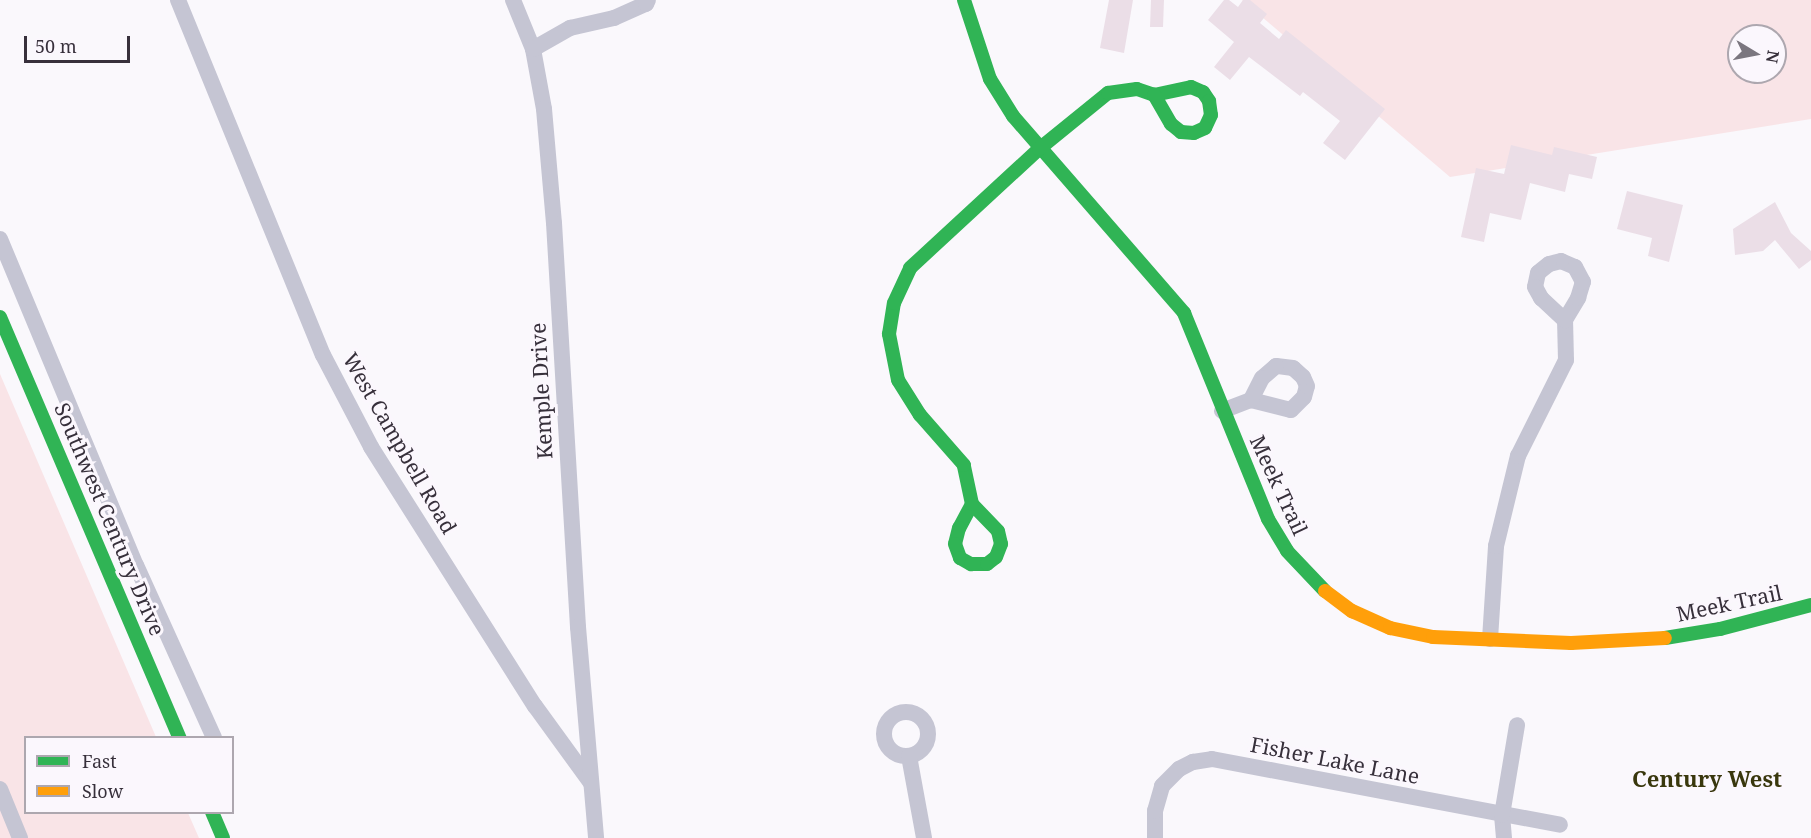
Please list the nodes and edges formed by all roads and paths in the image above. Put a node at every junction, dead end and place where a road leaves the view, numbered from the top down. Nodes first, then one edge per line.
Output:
1 (178, 0) edge
2 (513, 0) edge
3 (648, 0) edge
4 (964, 0) edge
5 (533, 49) junction
6 (1154, 95) dead end
7 (1039, 149) junction
8 (0, 239) edge
9 (0, 317) edge
10 (1565, 320) dead end
11 (1251, 400) dead end
12 (1222, 411) junction
13 (972, 504) dead end
14 (1811, 605) edge
15 (1490, 639) junction
16 (1517, 725) dead end
17 (179, 736) edge
18 (213, 736) edge
19 (909, 756) dead end
20 (591, 783) junction
21 (0, 789) edge
22 (212, 814) edge
23 (1502, 815) junction
24 (1560, 825) dead end
25 (20, 838) edge
26 (223, 838) edge
27 (596, 838) edge
28 (924, 838) edge
29 (1155, 838) edge
30 (1504, 838) edge

1 - 20 street, West Campbell Road
2 - 5 street, Kemple Drive
3 - 5 street
4 - 7 street, Meek Trail
5 - 20 street, Kemple Drive
6 - 7 street
7 - 12 street, Meek Trail
7 - 13 street
8 - 18 street
9 - 17 street, Southwest Century Drive
10 - 15 street
11 - 12 street
12 - 15 street, Meek Trail
14 - 15 street, Meek Trail
16 - 23 street
19 - 28 street
20 - 27 street, Kemple Drive
21 - 25 street
22 - 26 street
23 - 24 street, Fisher Lake Lane
23 - 29 street, Fisher Lake Lane
23 - 30 street

